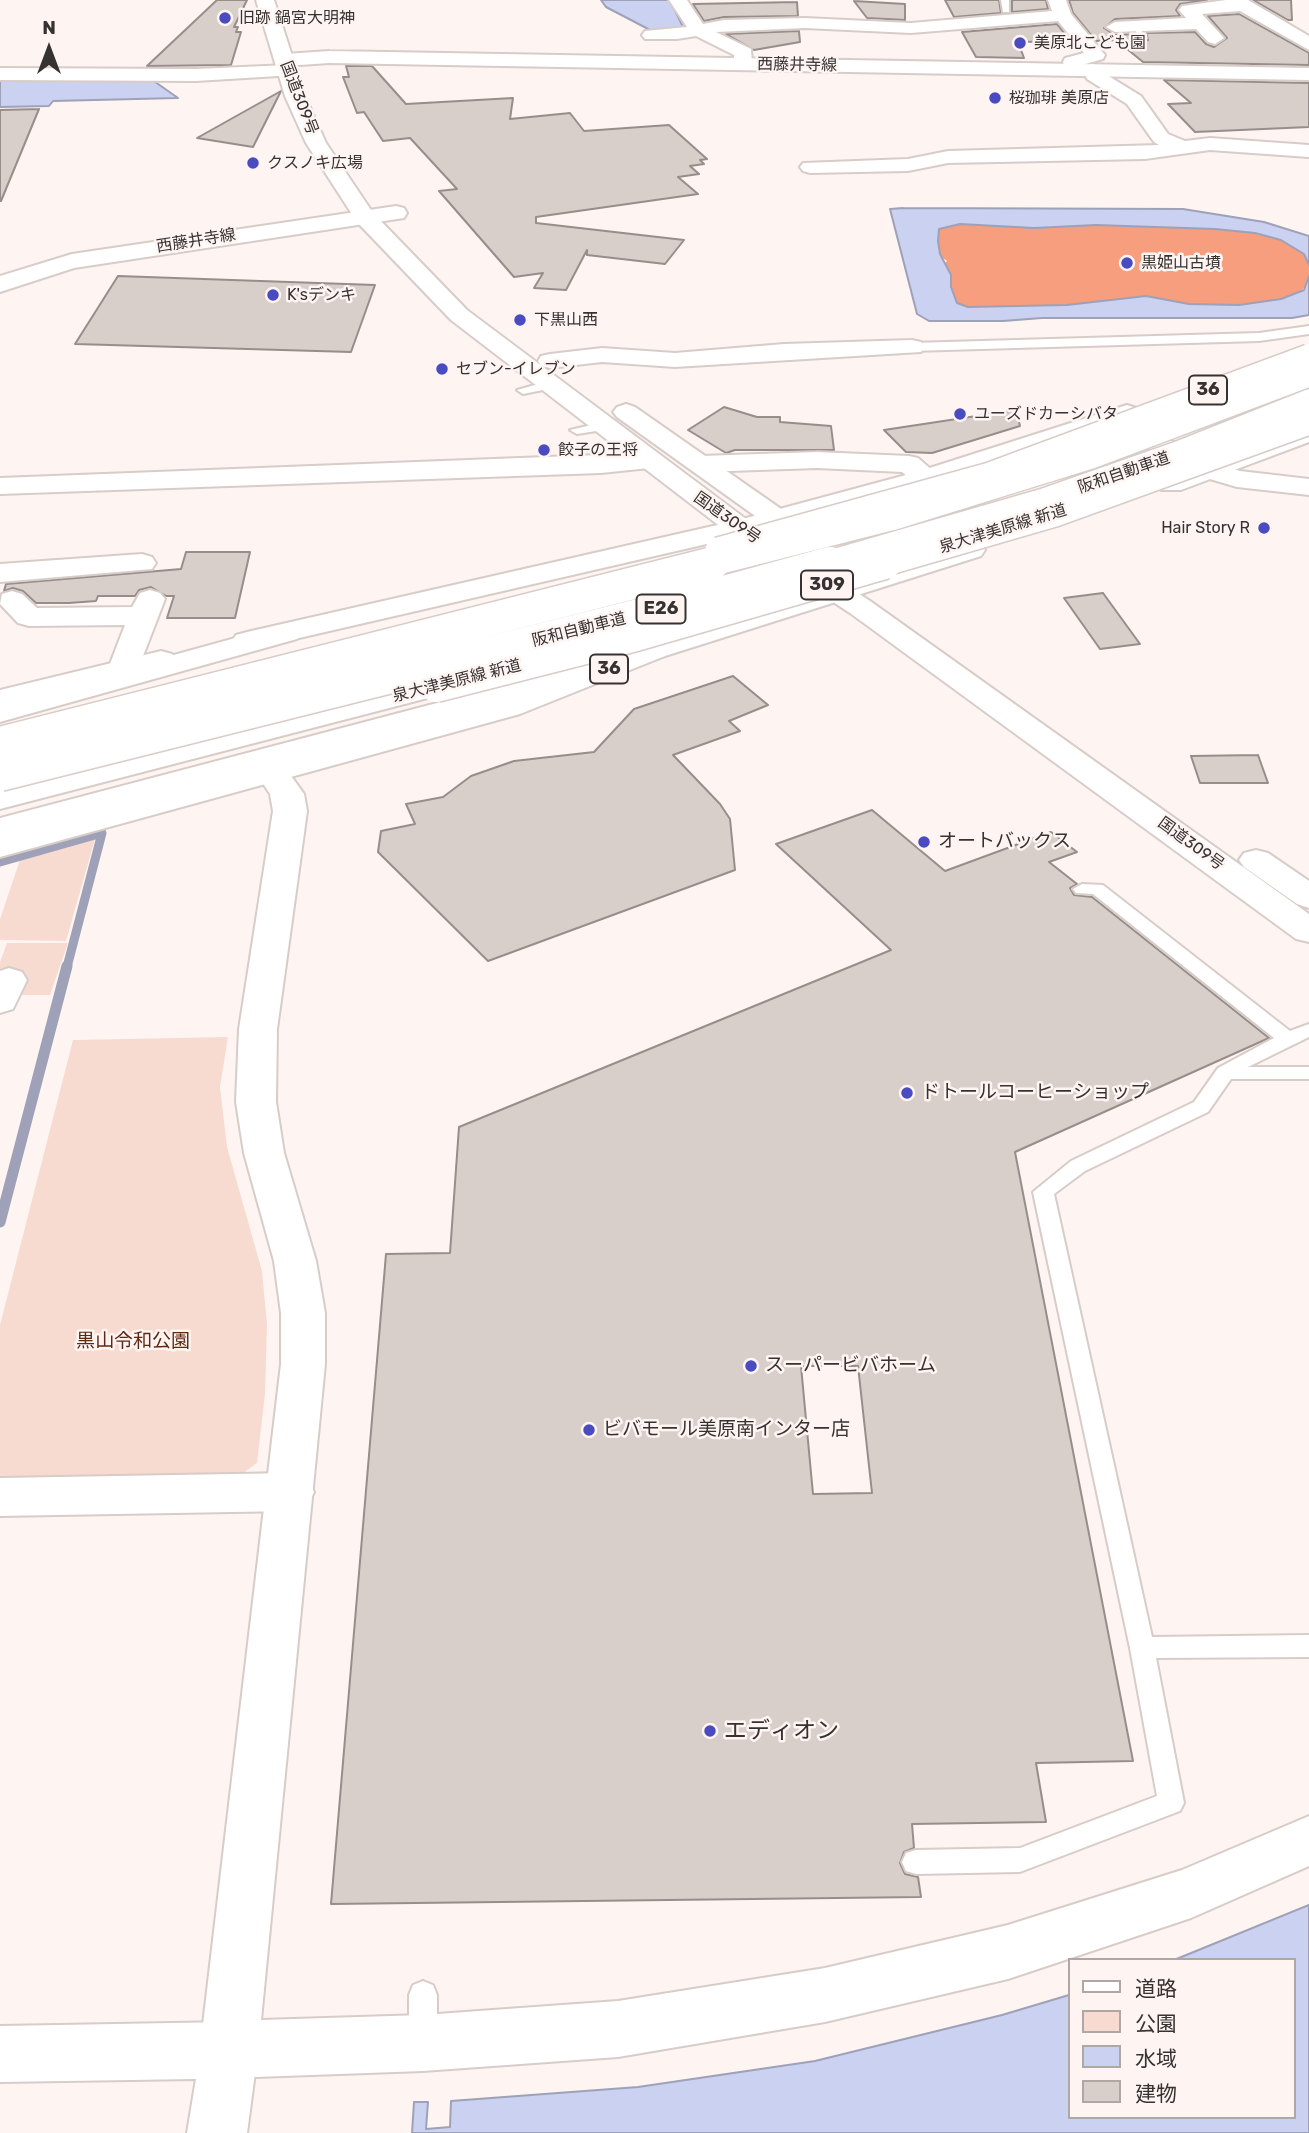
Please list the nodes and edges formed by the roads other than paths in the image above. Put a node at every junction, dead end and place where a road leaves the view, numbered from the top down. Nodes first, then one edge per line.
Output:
1 (265, 0) edge
2 (678, 0) edge
3 (1238, 2) edge
4 (878, 5) dead end
5 (1060, 8) edge
6 (1309, 22) edge
7 (1200, 23) junction
8 (1274, 26) junction
9 (873, 28) junction
10 (698, 30) junction
11 (1131, 30) dead end
12 (651, 35) dead end
13 (301, 37) dead end
14 (1215, 38) dead end
15 (1309, 44) edge
16 (309, 58) junction
17 (743, 64) junction
18 (286, 65) junction
19 (1083, 70) junction
20 (0, 74) edge
21 (1309, 74) edge
22 (316, 82) dead end
23 (1178, 146) junction
24 (1309, 151) edge
25 (810, 167) dead end
26 (387, 202) joint
27 (365, 217) junction
28 (0, 285) edge
29 (1309, 330) edge
30 (912, 347) joint
31 (1309, 357) edge
32 (1309, 375) edge
33 (541, 379) junction
34 (1309, 402) edge
35 (1110, 419) junction
36 (1309, 422) edge
37 (1309, 432) edge
38 (650, 461) junction
39 (701, 464) junction
40 (1212, 471) junction
41 (928, 478) junction
42 (0, 486) edge
43 (1309, 487) edge
44 (774, 519) junction
45 (740, 528) junction
46 (142, 563) dead end
47 (869, 583) junction
48 (6, 587) edge
49 (840, 593) junction
50 (286, 633) junction
51 (645, 643) junction
52 (123, 670) junction
53 (441, 692) junction
54 (0, 699) edge
55 (0, 713) edge
56 (0, 729) edge
57 (0, 743) edge
58 (272, 773) junction
59 (0, 775) edge
60 (0, 799) edge
61 (0, 814) edge
62 (0, 828) edge
63 (0, 848) edge
64 (1082, 889) dead end
65 (1309, 897) edge
66 (1309, 931) edge
67 (1309, 1030) edge
68 (1287, 1039) junction
69 (1225, 1073) junction
70 (1309, 1073) edge
71 (291, 1492) junction
72 (0, 1497) edge
73 (1309, 1646) edge
74 (1142, 1648) junction
75 (1309, 1840) edge
76 (916, 1863) dead end
77 (229, 2050) junction
78 (0, 2054) edge
79 (217, 2133) edge

1 - 18 main road, 国道309号 / 309
2 - 10 main road
3 - 7 main road
3 - 8 main road
4 - 9 main road
5 - 9 main road
5 - 19 main road
6 - 8 main road
7 - 11 main road
7 - 14 main road
8 - 15 main road
9 - 10 main road
10 - 12 main road
10 - 17 main road
13 - 16 main road, 国道309号
16 - 17 main road, 西藤井寺線
16 - 18 main road, 西藤井寺線
16 - 22 main road, 国道309号
17 - 19 main road, 西藤井寺線
18 - 20 main road, 西藤井寺線
18 - 27 main road, 国道309号 / 309
19 - 21 main road, 西藤井寺線
19 - 23 main road
23 - 24 main road
23 - 25 main road
26 - 27 main road, 西藤井寺線
26 - 33 main road, 国道309号 / 309
27 - 28 main road, 西藤井寺線
27 - 33 main road, 国道309号 / 309
29 - 30 lane
30 - 33 main road
31 - 56 main road, 36, bridge
32 - 35 main road, 36
32 - 57 main road, 阪和自動車道 / E26, bridge
33 - 38 main road, 国道309号 / 309
33 - 39 main road, 国道309号 / 309
34 - 59 main road, 阪和自動車道 / E26, bridge
35 - 40 main road
35 - 41 main road, 36
36 - 51 main road, 泉大津美原線 新道 / 36, bridge
37 - 40 main road, 36
38 - 42 main road
38 - 45 main road, 国道309号 / 309
39 - 41 main road
39 - 44 main road, 国道309号 / 309
40 - 43 main road
40 - 47 main road, 36
41 - 44 main road, 36
44 - 45 main road, 36
44 - 47 main road, 国道309号 / 309
45 - 49 main road, 国道309号 / 309
45 - 50 main road, 36
46 - 48 main road
47 - 49 main road, 36
47 - 65 main road, 国道309号 / 309
48 - 52 main road
49 - 51 main road, 36
49 - 66 main road, 国道309号 / 309
50 - 52 main road, 36
50 - 55 main road
51 - 53 main road, bridge
51 - 58 main road, 36
51 - 62 main road
52 - 54 main road, 36
53 - 60 main road, 泉大津美原線 新道
53 - 61 main road
58 - 63 main road, 36
58 - 71 main road
64 - 68 lane
67 - 68 lane
68 - 69 lane
69 - 70 lane
69 - 74 lane
71 - 72 main road
71 - 77 main road
73 - 74 lane
74 - 76 lane
75 - 77 main road
77 - 78 main road
77 - 79 main road

